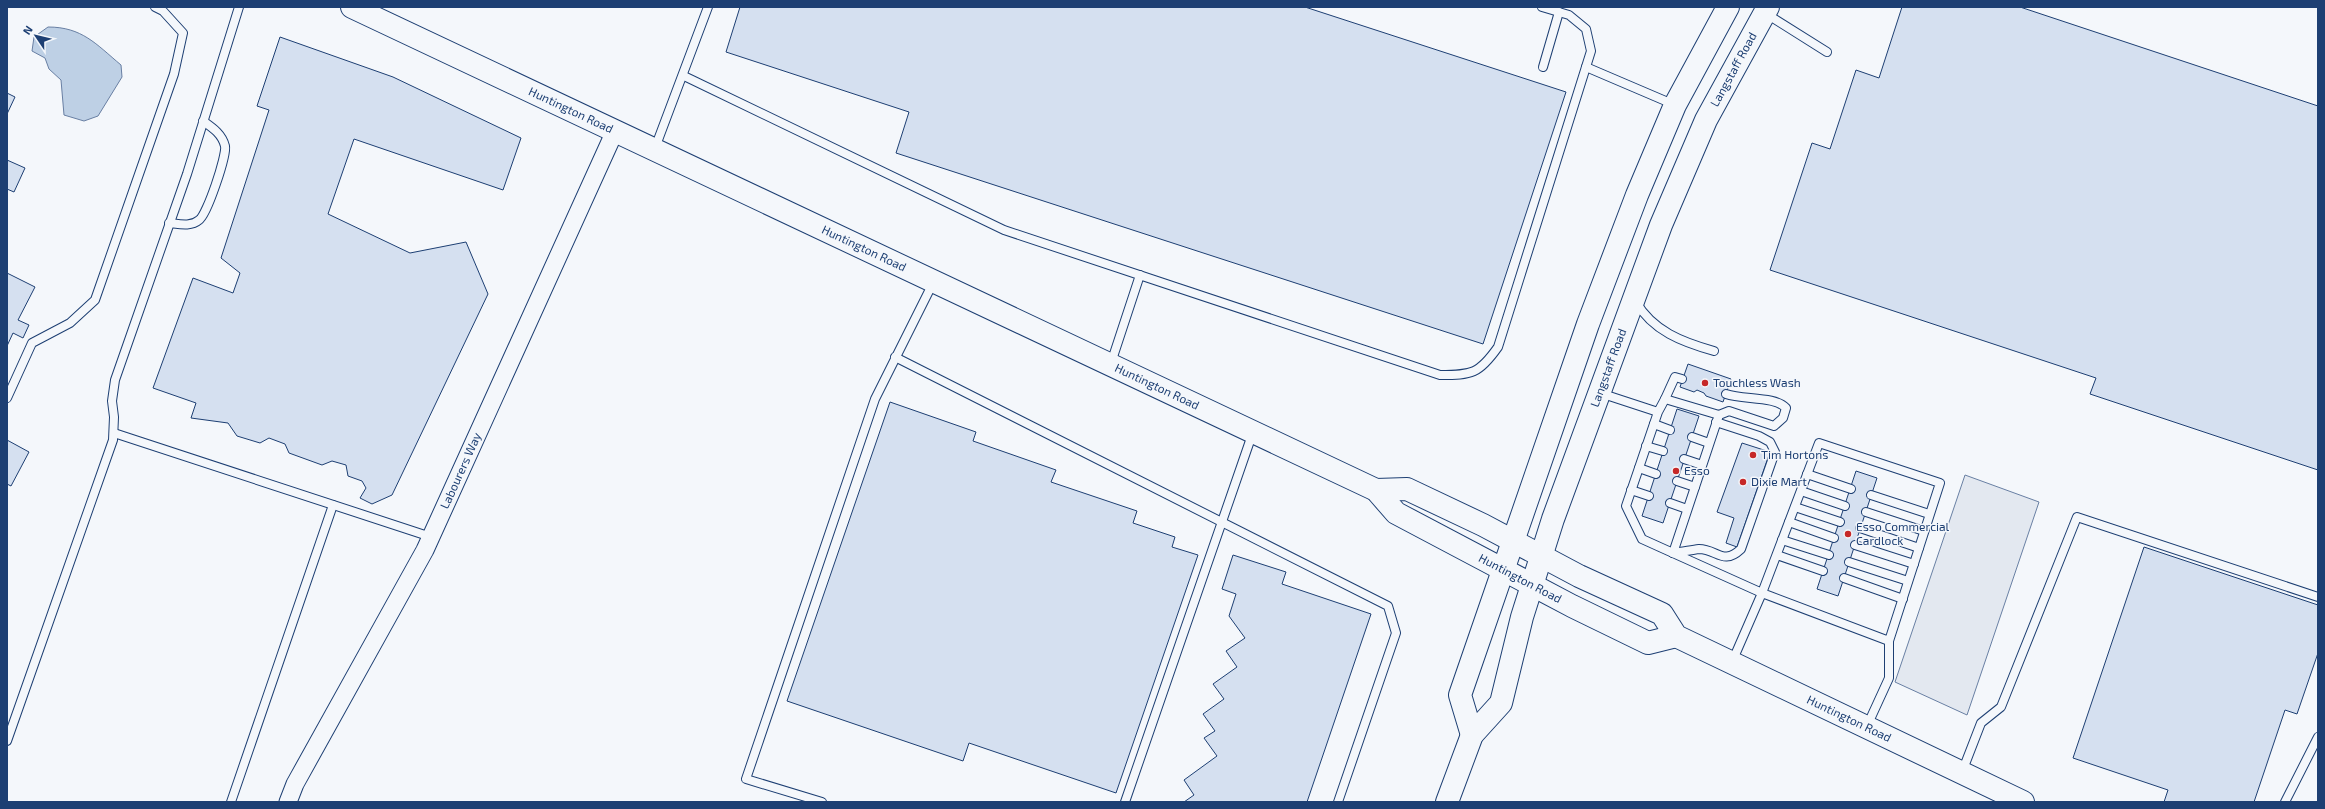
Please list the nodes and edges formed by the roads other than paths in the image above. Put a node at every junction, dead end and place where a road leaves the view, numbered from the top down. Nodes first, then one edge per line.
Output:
1 (155, 7) edge
2 (239, 7) edge
3 (352, 7) edge
4 (708, 7) edge
5 (1542, 7) edge
6 (1728, 7) edge
7 (1766, 10) edge
8 (1559, 12) junction
9 (1828, 52) dead end
10 (1543, 67) dead end
11 (1586, 67) junction
12 (684, 76) junction
13 (1675, 105) junction
14 (203, 121) junction
15 (615, 131) junction
16 (655, 149) junction
17 (169, 223) junction
18 (1140, 275) junction
19 (934, 280) junction
20 (1634, 298) junction
21 (1714, 350) dead end
22 (895, 357) junction
23 (1110, 364) junction
24 (1682, 379) dead end
25 (1600, 393) junction
26 (1726, 394) dead end
27 (7, 398) edge
28 (1665, 398) junction
29 (1658, 412) junction
30 (1717, 419) junction
31 (1654, 424) junction
32 (1670, 430) dead end
33 (1253, 432) junction
34 (114, 433) junction
35 (1692, 437) dead end
36 (1709, 443) junction
37 (1646, 446) junction
38 (1663, 452) dead end
39 (1684, 459) dead end
40 (1702, 465) junction
41 (1638, 468) junction
42 (1656, 474) dead end
43 (1807, 474) junction
44 (1677, 481) dead end
45 (1695, 487) junction
46 (1851, 489) dead end
47 (1376, 490) junction
48 (1631, 490) junction
49 (1801, 491) junction
50 (1871, 495) dead end
51 (1648, 496) dead end
52 (1670, 503) dead end
53 (333, 505) junction
54 (1845, 506) dead end
55 (1795, 507) junction
56 (1687, 509) junction
57 (1866, 512) dead end
58 (1929, 514) junction
59 (1222, 521) junction
60 (1789, 522) junction
61 (1840, 522) dead end
62 (1860, 528) dead end
63 (1924, 532) junction
64 (431, 537) junction
65 (1834, 538) dead end
66 (1782, 540) junction
67 (1514, 542) junction
68 (1855, 545) dead end
69 (1919, 548) junction
70 (1673, 553) junction
71 (1777, 555) junction
72 (1829, 555) dead end
73 (1542, 558) junction
74 (1849, 562) dead end
75 (1914, 564) junction
76 (1504, 570) junction
77 (1823, 571) dead end
78 (1844, 578) dead end
79 (1908, 581) junction
80 (1532, 585) junction
81 (1762, 593) junction
82 (2318, 597) edge
83 (1903, 598) junction
84 (1676, 636) junction
85 (1889, 641) junction
86 (1732, 663) junction
87 (1866, 727) junction
88 (1472, 735) junction
89 (2318, 737) edge
90 (7, 741) edge
91 (1962, 773) junction
92 (231, 802) edge
93 (288, 802) edge
94 (822, 802) edge
95 (1126, 802) edge
96 (1338, 802) edge
97 (1447, 802) edge
98 (2023, 802) edge
99 (2285, 802) edge

1 - 27 lane
2 - 14 lane
3 - 15 street, Huntington Road
4 - 12 lane
5 - 8 lane
6 - 13 street
7 - 9 lane
7 - 20 street, Langstaff Road
8 - 10 lane
8 - 11 lane
11 - 13 lane
11 - 18 lane
12 - 16 lane
12 - 18 lane
13 - 67 street
14 - 17 lane
14 - 17 lane
15 - 16 street, Huntington Road
15 - 64 street, Labourers Way
16 - 19 street, Huntington Road
17 - 34 lane
18 - 23 lane
19 - 22 lane
19 - 23 street, Huntington Road
20 - 21 lane
20 - 25 street, Langstaff Road
22 - 59 lane
22 - 94 lane
23 - 33 street, Huntington Road
24 - 28 lane
25 - 29 lane
25 - 73 street, Langstaff Road
26 - 30 lane
28 - 29 lane
28 - 30 lane
29 - 31 lane
30 - 36 lane
30 - 70 lane
31 - 32 lane
31 - 37 lane
33 - 47 street, Huntington Road
33 - 59 lane
34 - 53 lane
34 - 90 lane
35 - 36 lane
36 - 40 lane
37 - 38 lane
37 - 41 lane
39 - 40 lane
40 - 45 lane
41 - 42 lane
41 - 48 lane
43 - 46 lane
43 - 49 lane
43 - 58 lane
44 - 45 lane
45 - 56 lane
47 - 67 street, Huntington Road
47 - 76 street, Huntington Road
48 - 51 lane
48 - 70 lane
49 - 54 lane
49 - 55 lane
50 - 58 lane
52 - 56 lane
53 - 64 lane
53 - 92 lane
55 - 60 lane
55 - 61 lane
56 - 70 lane
57 - 63 lane
58 - 63 lane
59 - 95 lane
59 - 96 lane
60 - 65 lane
60 - 66 lane
62 - 69 lane
63 - 69 lane
64 - 93 street, Labourers Way
66 - 71 lane
66 - 72 lane
67 - 73 street, Huntington Road
67 - 76 street
68 - 75 lane
69 - 75 lane
70 - 81 lane
71 - 77 lane
71 - 81 lane
73 - 80 street, Langstaff Road
73 - 84 street, Huntington Road
74 - 79 lane
75 - 79 lane
76 - 80 street, Huntington Road
76 - 88 street
78 - 83 lane
79 - 83 lane
80 - 84 street, Huntington Road
80 - 88 street, Langstaff Road
81 - 85 lane
81 - 86 lane
82 - 91 lane
83 - 85 lane
84 - 86 street, Huntington Road
85 - 87 lane
86 - 87 street, Huntington Road
87 - 91 street, Huntington Road
88 - 97 street, Langstaff Road
89 - 99 lane
91 - 98 street, Huntington Road

